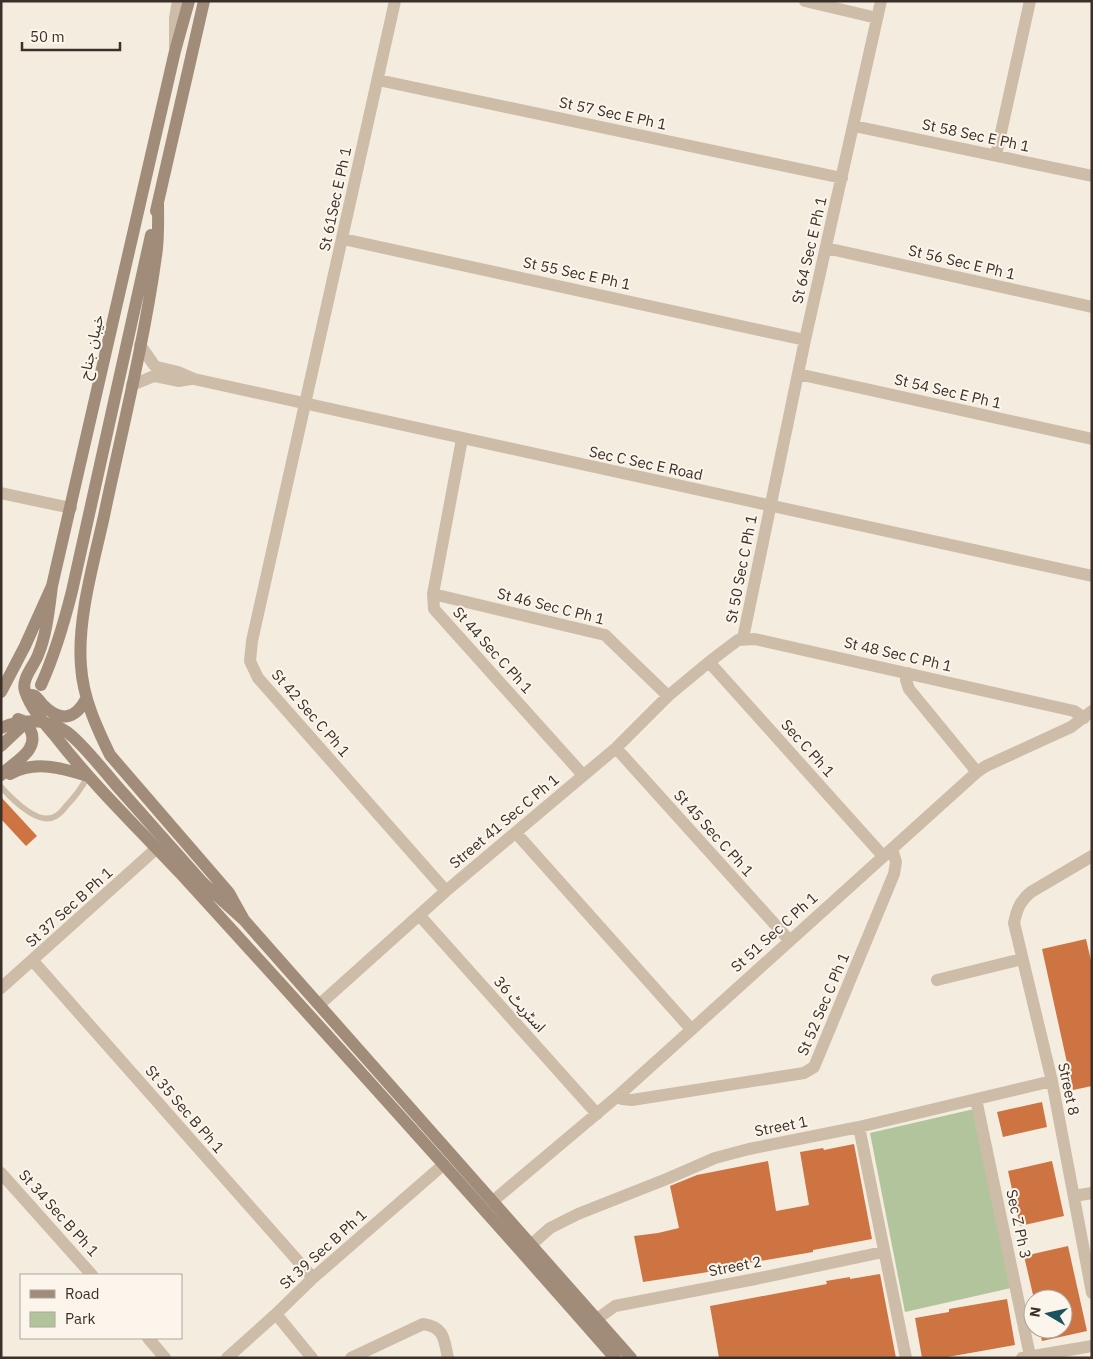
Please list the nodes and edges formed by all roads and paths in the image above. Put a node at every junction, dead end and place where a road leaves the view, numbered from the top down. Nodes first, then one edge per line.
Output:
1 (178, 1) edge
2 (189, 1) edge
3 (204, 1) edge
4 (395, 1) edge
5 (805, 1) edge
6 (881, 1) edge
7 (1030, 1) edge
8 (877, 18) junction
9 (175, 51) junction
10 (378, 80) junction
11 (854, 126) junction
12 (996, 155) junction
13 (1092, 176) edge
14 (842, 178) junction
15 (158, 203) junction
16 (343, 239) junction
17 (826, 248) junction
18 (1092, 307) edge
19 (805, 340) junction
20 (140, 345) junction
21 (798, 374) junction
22 (194, 378) junction
23 (132, 386) junction
24 (304, 402) junction
25 (462, 439) junction
26 (1092, 439) edge
27 (1, 493) edge
28 (770, 507) junction
29 (71, 508) junction
30 (1091, 574) edge
31 (52, 586) junction
32 (433, 594) junction
33 (743, 638) junction
34 (709, 662) junction
35 (908, 673) junction
36 (41, 685) dead end
37 (1, 692) edge
38 (26, 694) junction
39 (668, 696) junction
40 (86, 699) junction
41 (1088, 715) edge
42 (1, 722) edge
43 (1, 728) edge
44 (20, 728) dead end
45 (1, 746) edge
46 (616, 748) junction
47 (977, 772) junction
48 (583, 775) junction
49 (88, 776) junction
50 (1, 777) edge
51 (1, 787) edge
52 (516, 833) junction
53 (157, 848) junction
54 (887, 853) junction
55 (1092, 856) edge
56 (446, 891) junction
57 (420, 916) junction
58 (244, 920) junction
59 (789, 940) junction
60 (1022, 959) junction
61 (33, 961) junction
62 (937, 980) dead end
63 (1, 988) edge
64 (320, 1004) junction
65 (691, 1028) junction
66 (1052, 1081) junction
67 (619, 1095) junction
68 (976, 1099) junction
69 (597, 1114) junction
70 (859, 1127) junction
71 (443, 1165) junction
72 (1, 1172) edge
73 (1092, 1193) edge
74 (1074, 1196) junction
75 (493, 1201) junction
76 (532, 1244) junction
77 (883, 1252) junction
78 (91, 1274) edge
79 (313, 1278) junction
80 (1092, 1293) edge
81 (276, 1314) junction
82 (596, 1319) junction
83 (149, 1339) edge
84 (1092, 1346) edge
85 (1026, 1357) edge
86 (166, 1358) edge
87 (227, 1358) edge
88 (312, 1358) edge
89 (351, 1358) edge
90 (448, 1358) edge
91 (615, 1358) edge
92 (631, 1358) edge
93 (906, 1358) edge

1 - 9 street
2 - 9 main road, خیبان جناح
3 - 15 main road
4 - 10 street, St 61Sec E Ph 1
5 - 8 street
6 - 8 street, St 64 Sec E Ph 1
7 - 12 street
8 - 11 street, St 64 Sec E Ph 1
9 - 29 main road, خیبان جناح
10 - 14 street, St 57 Sec E Ph 1
10 - 16 street, St 61Sec E Ph 1
11 - 12 street, St 58 Sec E Ph 1
11 - 14 street, St 64 Sec E Ph 1
12 - 13 street, St 58 Sec E Ph 1
14 - 17 street, St 64 Sec E Ph 1
15 - 20 main road
15 - 36 main road
16 - 19 street, St 55 Sec E Ph 1
16 - 24 street, St 61Sec E Ph 1
17 - 18 street, St 56 Sec E Ph 1
17 - 19 street, St 64 Sec E Ph 1
19 - 21 street, St 64 Sec E Ph 1
20 - 22 street, Sec C Sec E Road
20 - 23 main road
21 - 26 street, St 54 Sec E Ph 1
21 - 28 street, St 64 Sec E Ph 1
22 - 23 street, Sec C Sec E Road
22 - 24 street, Sec C Sec E Road
23 - 40 main road
24 - 25 street, Sec C Sec E Road
24 - 56 street, St 42 Sec C Ph 1
25 - 28 street, Sec C Sec E Road
25 - 32 street, St 44 Sec C Ph 1
27 - 29 street
28 - 30 street, Sec C Sec E Road
28 - 33 street, St 50 Sec C Ph 1
29 - 31 main road, خیبان جناح
31 - 37 main road, خیبان جناح
31 - 38 main road
32 - 39 street, St 46 Sec C Ph 1
32 - 48 street, St 44 Sec C Ph 1
33 - 34 street
33 - 35 street, St 48 Sec C Ph 1
34 - 39 street, Street 41 Sec C Ph 1
34 - 54 street, Sec C Ph 1
35 - 41 street, St 48 Sec C Ph 1
35 - 47 street
38 - 40 main road
38 - 49 main road
39 - 46 street, Street 41 Sec C Ph 1
40 - 58 main road
41 - 47 street, St 51 Sec C Ph 1
42 - 50 main road
43 - 58 main road, bridge
44 - 45 main road
46 - 48 street, Street 41 Sec C Ph 1
46 - 59 street, St 45 Sec C Ph 1
47 - 54 street, St 51 Sec C Ph 1
48 - 52 street, Street 41 Sec C Ph 1
49 - 50 main road
49 - 51 lane
49 - 53 main road
52 - 56 street, Street 41 Sec C Ph 1
52 - 65 street
53 - 61 street, St 37 Sec B Ph 1
53 - 71 main road
54 - 59 street, St 51 Sec C Ph 1
54 - 67 street, St 52 Sec C Ph 1
55 - 60 street, Street 8
56 - 57 street, Street 41 Sec C Ph 1
57 - 64 street, Street 41 Sec C Ph 1
57 - 69 street, اسٹریٹ 36
58 - 64 main road
59 - 65 street, St 51 Sec C Ph 1
60 - 62 street
60 - 66 street, Street 8
61 - 63 street, St 37 Sec B Ph 1
61 - 79 street, St 35 Sec B Ph 1
64 - 75 main road
65 - 67 street, St 51 Sec C Ph 1
66 - 68 street, Street 1
66 - 74 street, Street 8
67 - 69 street, St 51 Sec C Ph 1
68 - 70 street, Street 1
68 - 85 street, Sec Z Ph 3
69 - 75 street, St 51 Sec C Ph 1
70 - 76 street, Street 1
70 - 77 street
71 - 79 street, St 39 Sec B Ph 1
71 - 91 main road
72 - 78 street, St 34 Sec B Ph 1
73 - 74 street
74 - 80 street, Street 8
75 - 76 main road
76 - 82 main road
77 - 82 street, Street 2
77 - 93 street
79 - 81 street, St 39 Sec B Ph 1
81 - 87 street, St 39 Sec B Ph 1
81 - 88 street
82 - 92 main road
83 - 86 street
84 - 85 street
89 - 90 street

